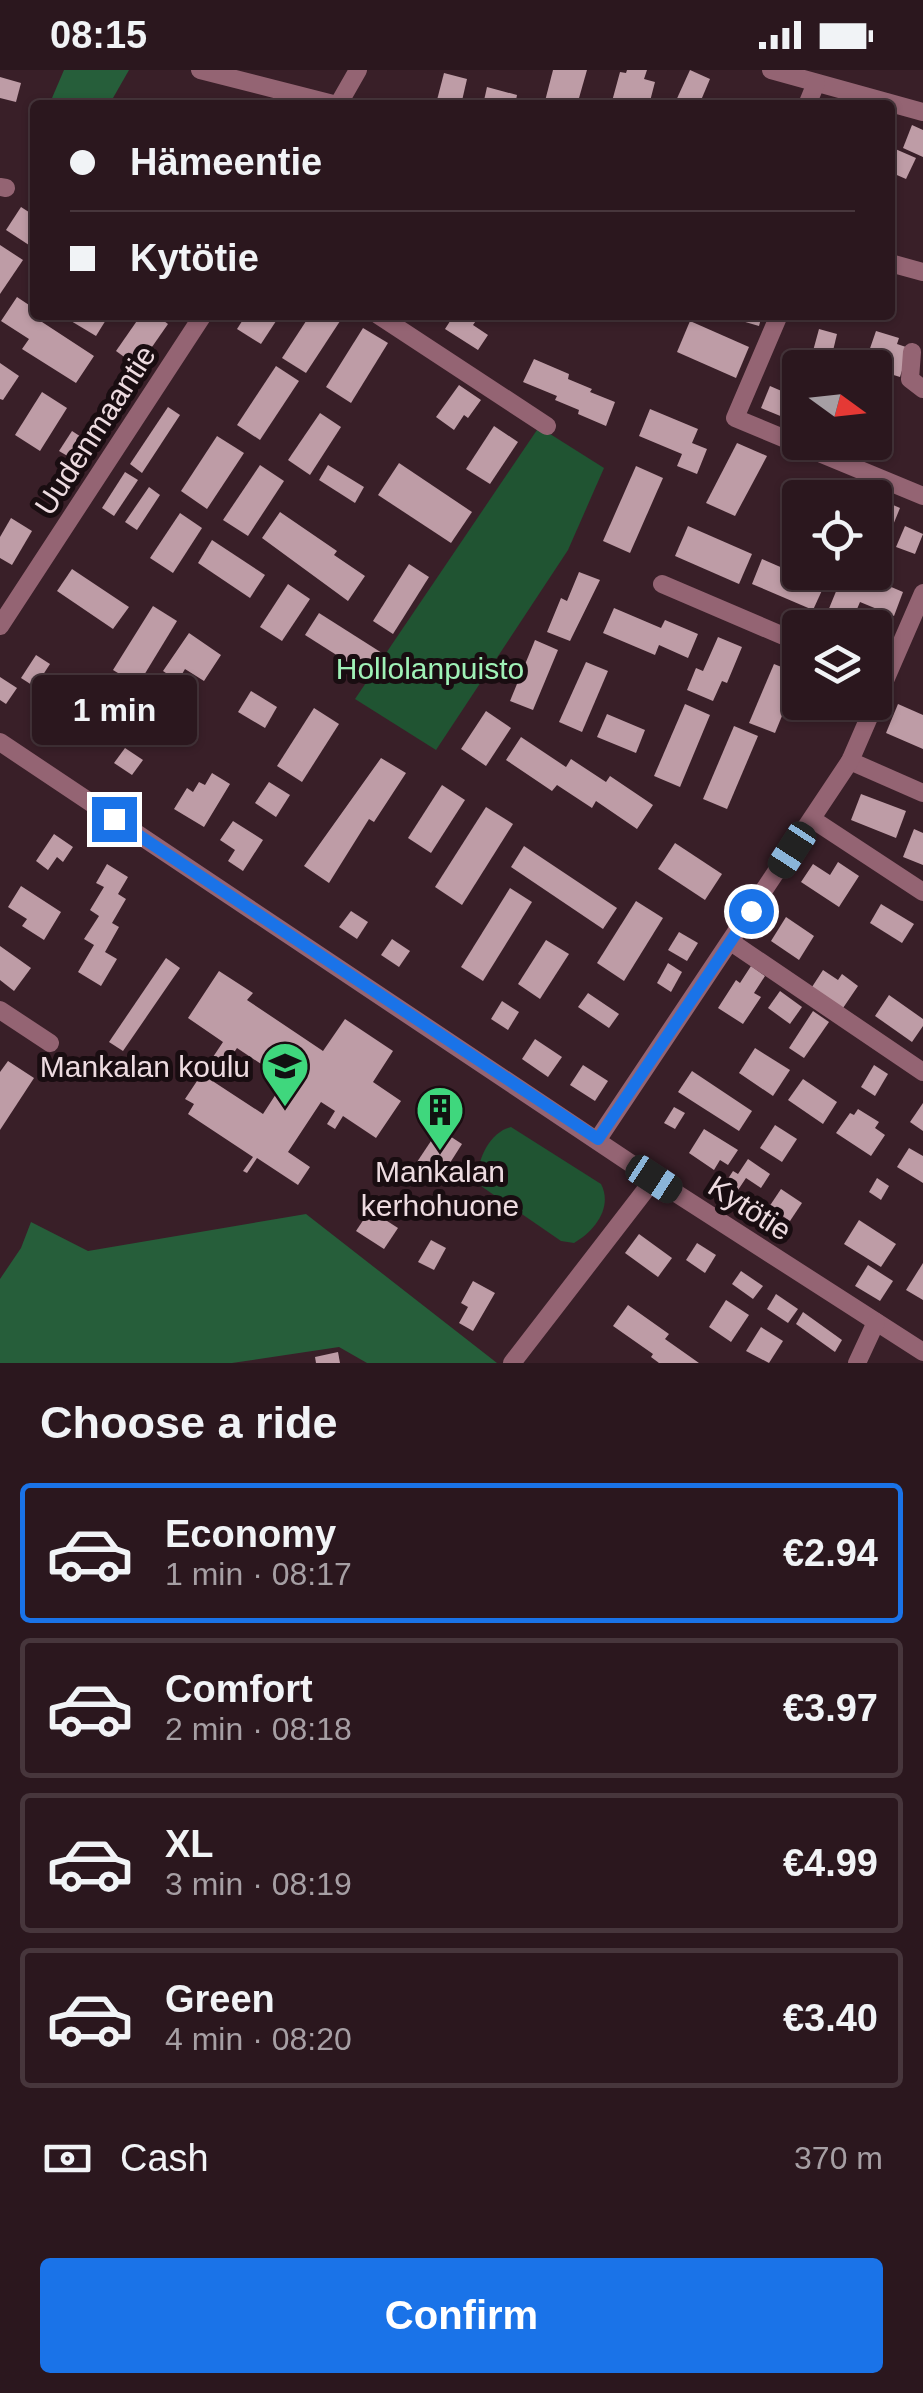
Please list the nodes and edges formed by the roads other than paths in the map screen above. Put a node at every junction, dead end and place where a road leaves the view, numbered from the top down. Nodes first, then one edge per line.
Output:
1 (200, 70) edge
2 (358, 70) edge
3 (771, 70) edge
4 (816, 83) junction
5 (317, 100) edge
6 (340, 100) edge
7 (809, 100) edge
8 (879, 100) edge
9 (895, 104) edge
10 (923, 112) edge
11 (895, 264) edge
12 (923, 272) edge
13 (201, 320) edge
14 (386, 320) edge
15 (776, 320) edge
16 (912, 352) dead end
17 (923, 389) edge
18 (548, 426) dead end
19 (923, 496) edge
20 (662, 584) dead end
21 (923, 593) edge
22 (0, 626) edge
23 (782, 635) edge
24 (892, 654) edge
25 (865, 720) edge
26 (0, 742) edge
27 (850, 761) junction
28 (923, 793) edge
29 (812, 819) junction
30 (923, 892) edge
31 (731, 942) junction
32 (0, 1010) edge
33 (50, 1043) dead end
34 (923, 1072) edge
35 (598, 1139) junction
36 (654, 1179) junction
37 (876, 1322) junction
38 (923, 1352) edge
39 (512, 1363) edge
40 (856, 1363) edge

1 - 5 street
2 - 6 street
3 - 4 street
4 - 7 street
4 - 8 street
9 - 10 street
11 - 12 street
13 - 22 street, Uudenmaantie
14 - 18 street
15 - 19 street
16 - 17 street
20 - 23 street
21 - 24 street
25 - 27 street
26 - 35 street, Kytötie
27 - 28 street
27 - 29 street
29 - 30 street
29 - 31 street
31 - 34 street
31 - 35 street
32 - 33 street
35 - 36 street, Kytötie
36 - 37 street, Kytötie
36 - 39 street
37 - 38 street, Kytötie
37 - 40 street

